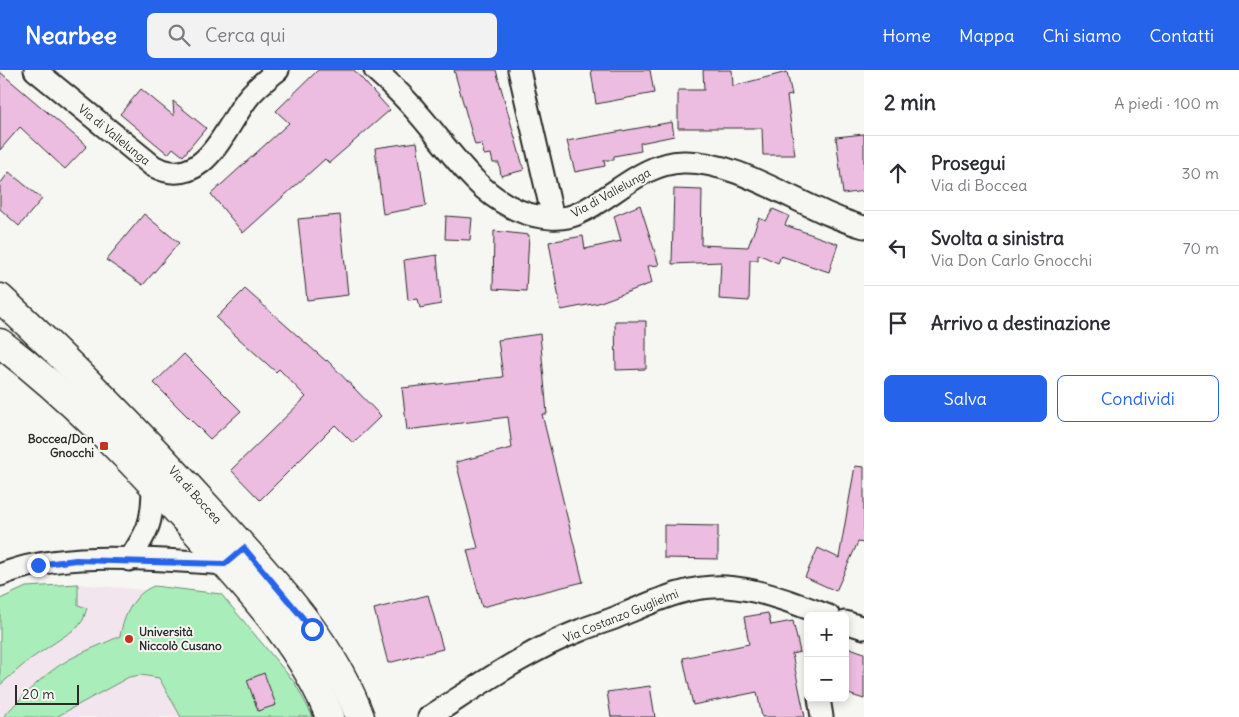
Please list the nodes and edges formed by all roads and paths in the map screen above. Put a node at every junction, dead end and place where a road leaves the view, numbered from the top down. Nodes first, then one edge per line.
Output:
1 (35, 70) edge
2 (278, 70) edge
3 (375, 70) edge
4 (519, 70) edge
5 (553, 218) junction
6 (864, 227) edge
7 (0, 298) edge
8 (0, 343) edge
9 (153, 485) junction
10 (235, 556) junction
11 (129, 560) junction
12 (0, 576) edge
13 (804, 615) edge
14 (849, 623) edge
15 (864, 628) edge
16 (820, 702) edge
17 (330, 717) edge
18 (360, 717) edge
19 (429, 717) edge
20 (822, 717) edge

1 - 2 street, Via di Vallelunga
3 - 5 street, Via di Vallelunga
4 - 5 street
5 - 6 street, Via di Vallelunga
7 - 10 main road, Via di Boccea
8 - 9 main road, Via di Boccea
9 - 10 main road, Via di Boccea
9 - 11 street
10 - 11 street
10 - 17 main road, Via di Boccea
10 - 18 main road, Via di Boccea
11 - 12 street
13 - 19 street, Via Costanzo Guglielmi
14 - 15 street
16 - 20 street

